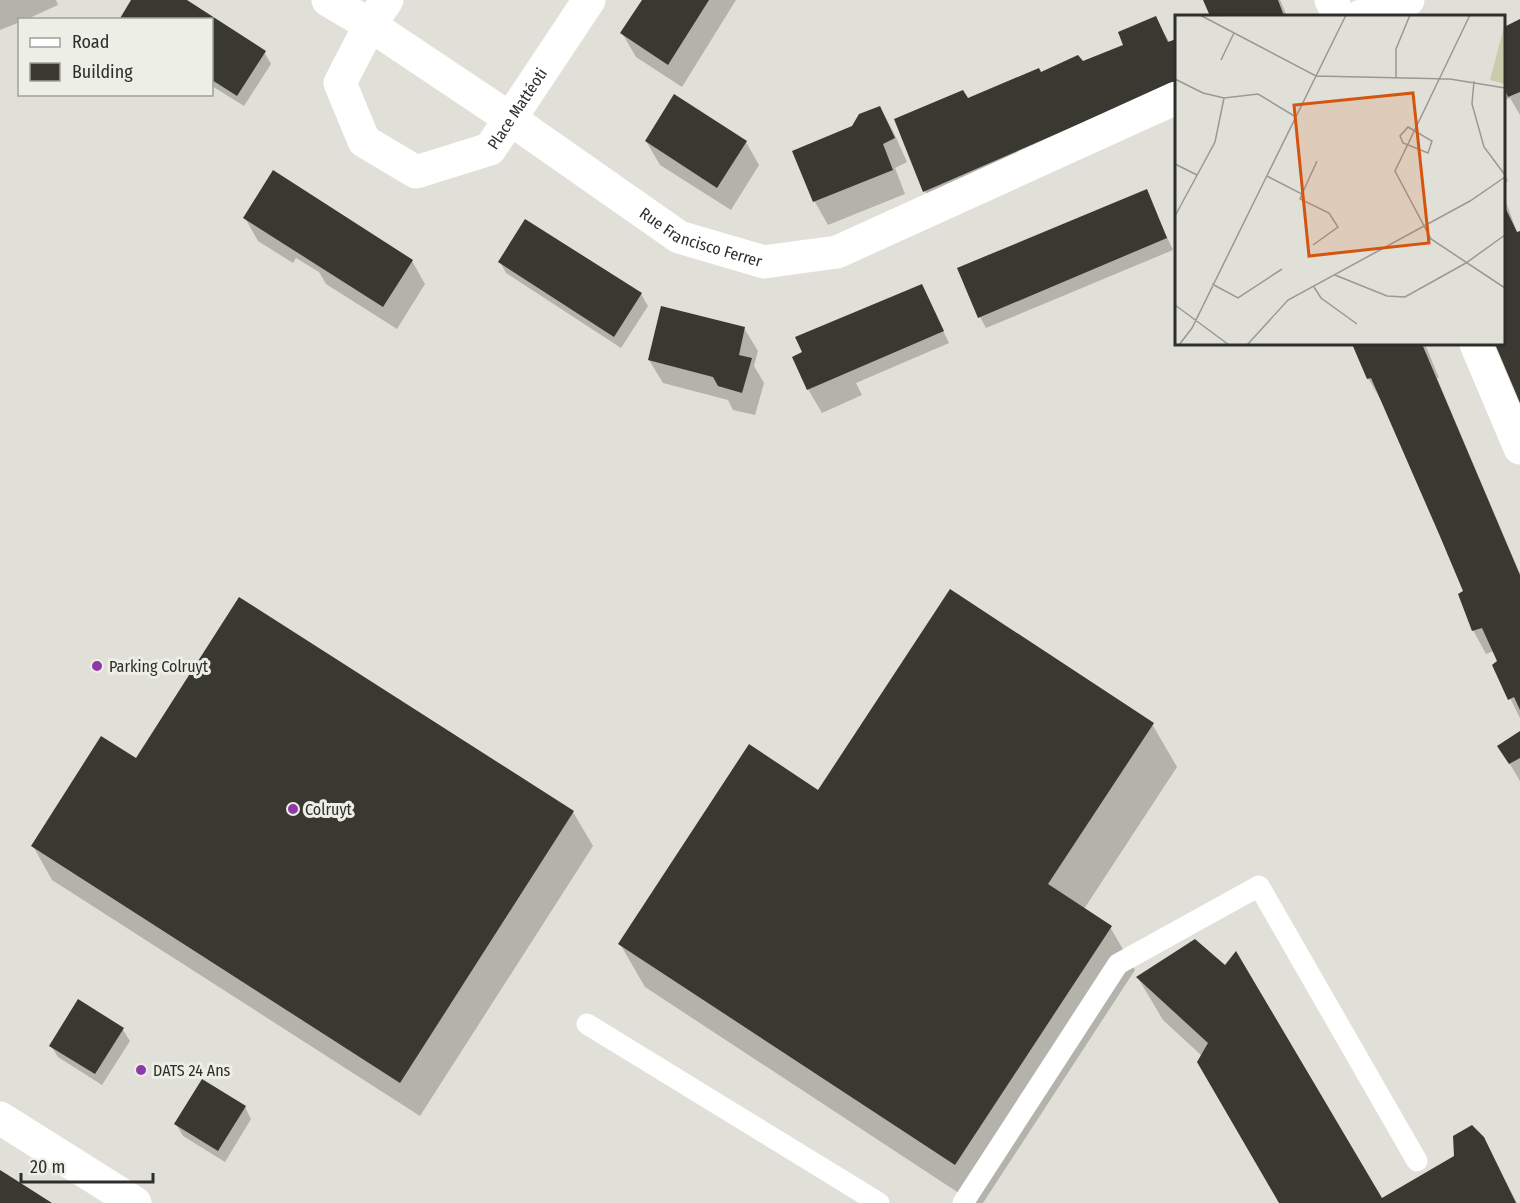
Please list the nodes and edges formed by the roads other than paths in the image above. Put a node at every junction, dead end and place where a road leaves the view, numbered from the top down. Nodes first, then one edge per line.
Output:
1 (328, 0) edge
2 (589, 0) edge
3 (1331, 0) edge
4 (1408, 0) edge
5 (378, 13) edge
6 (1338, 15) edge
7 (1364, 15) edge
8 (1175, 98) edge
9 (509, 118) junction
10 (1476, 345) edge
11 (1520, 448) edge
12 (587, 1024) dead end
13 (0, 1118) edge
14 (1418, 1161) dead end
15 (121, 1199) edge
16 (879, 1203) edge
17 (963, 1203) edge

1 - 5 street, Rue Francisco Ferrer
2 - 9 street, Place Mattéoti
3 - 6 street
4 - 7 street
5 - 9 street, Rue Francisco Ferrer
5 - 9 street, Place Mattéoti
8 - 9 street, Rue Francisco Ferrer
10 - 11 street
12 - 16 lane
13 - 15 street
14 - 17 lane

